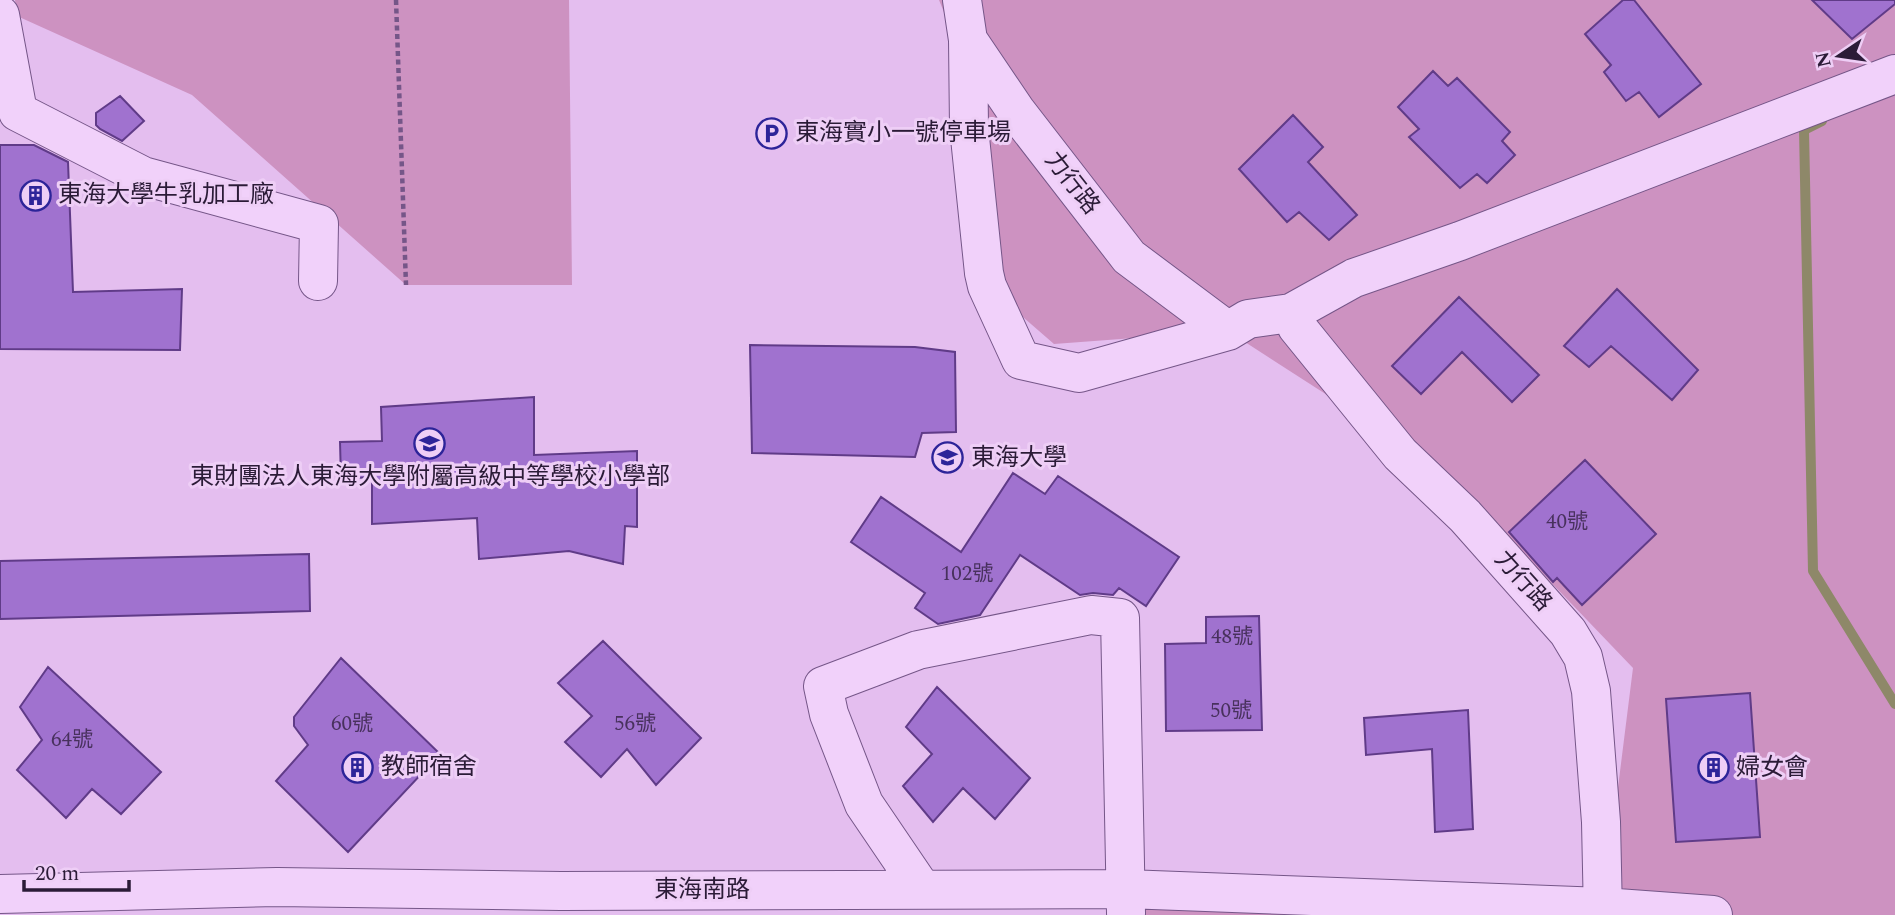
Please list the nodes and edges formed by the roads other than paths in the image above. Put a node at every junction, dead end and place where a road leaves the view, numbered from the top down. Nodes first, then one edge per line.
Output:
1 (962, 0) edge
2 (0, 15) edge
3 (968, 40) junction
4 (1895, 74) edge
5 (318, 281) dead end
6 (1291, 313) junction
7 (1228, 331) junction
8 (921, 888) junction
9 (0, 894) edge
10 (276, 901) edge
11 (1126, 902) edge
12 (561, 903) edge
13 (1603, 911) edge
14 (1713, 915) edge

1 - 3 street, 力行路
2 - 5 street
3 - 7 street, 力行路
3 - 7 street
4 - 6 street
6 - 7 street
6 - 13 street, 力行路
8 - 11 street, 東海南路
8 - 11 street
8 - 12 street, 東海南路
9 - 10 street, 東海南路
10 - 12 street, 東海南路
11 - 13 street, 東海南路
13 - 14 street, 東海南路

